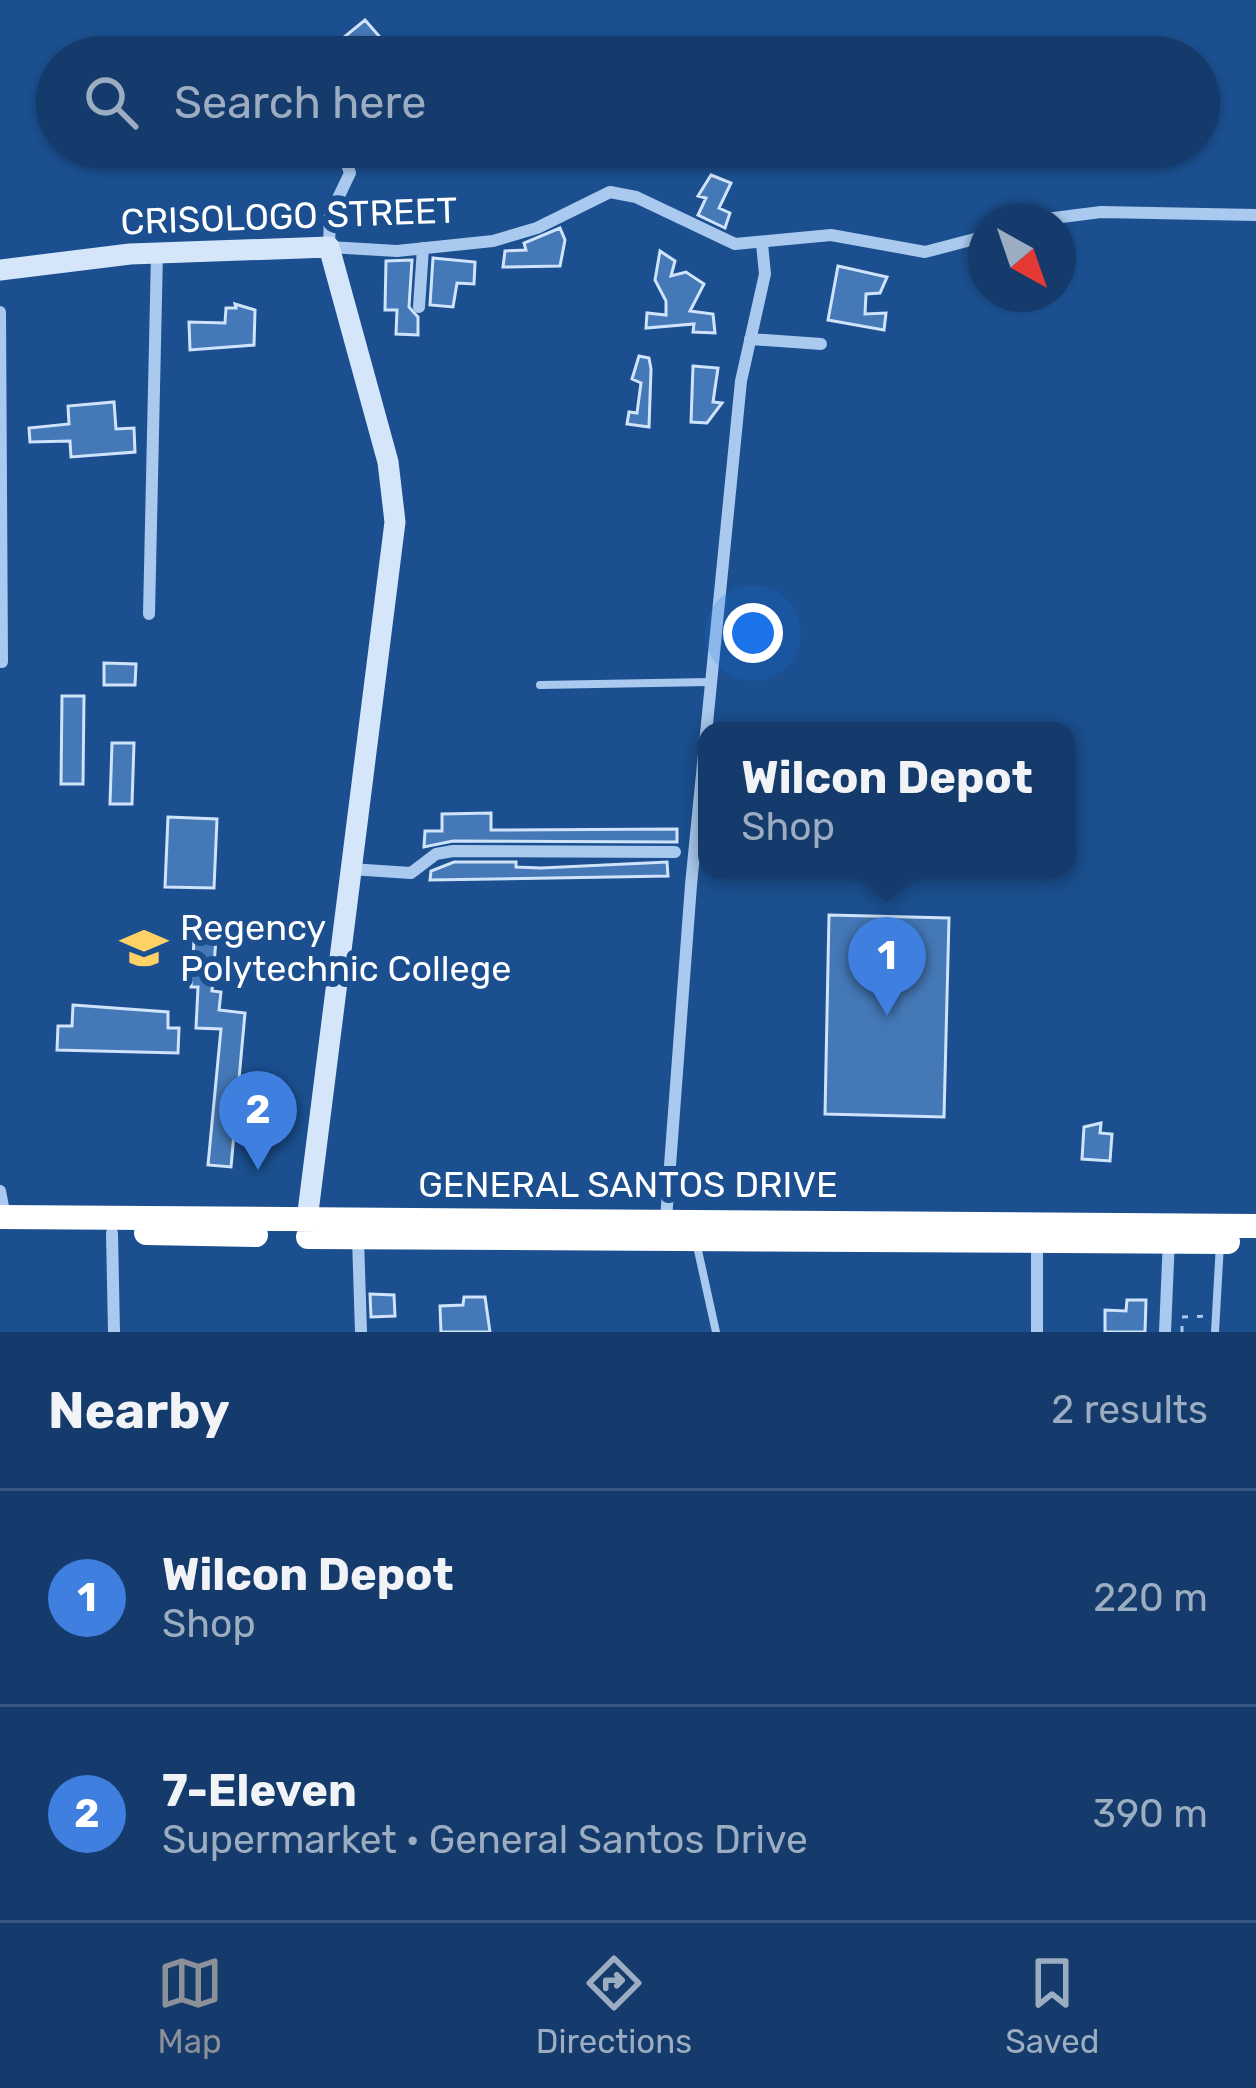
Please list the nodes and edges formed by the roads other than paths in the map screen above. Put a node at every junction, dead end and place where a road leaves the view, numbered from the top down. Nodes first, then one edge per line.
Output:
1 (348, 168) edge
2 (1076, 215) edge
3 (1256, 215) edge
4 (968, 241) edge
5 (762, 244) junction
6 (329, 247) junction
7 (423, 248) junction
8 (157, 253) junction
9 (0, 270) edge
10 (419, 308) dead end
11 (0, 312) edge
12 (750, 339) junction
13 (820, 344) dead end
14 (149, 614) dead end
15 (2, 662) edge
16 (712, 682) junction
17 (539, 685) dead end
18 (709, 722) edge
19 (698, 846) edge
20 (675, 852) dead end
21 (349, 868) junction
22 (0, 1191) edge
23 (307, 1220) junction
24 (666, 1220) junction
25 (2, 1223) edge
26 (1256, 1226) edge
27 (1037, 1232) junction
28 (112, 1233) junction
29 (1169, 1233) junction
30 (1220, 1234) junction
31 (358, 1237) junction
32 (695, 1239) junction
33 (1256, 1242) edge
34 (114, 1332) edge
35 (361, 1332) edge
36 (716, 1332) edge
37 (1037, 1332) edge
38 (1165, 1332) edge
39 (1215, 1332) edge

1 - 6 street
2 - 3 street
4 - 5 street, CRISOLOGO STREET
5 - 7 street, CRISOLOGO STREET
5 - 12 street
6 - 7 street, CRISOLOGO STREET
6 - 8 street, CRISOLOGO STREET
6 - 21 street
7 - 10 street
8 - 9 street, CRISOLOGO STREET
8 - 14 street
11 - 15 street
12 - 13 street
12 - 16 street
16 - 17 lane
16 - 18 street
19 - 24 street
20 - 21 street
21 - 23 street
22 - 25 street
23 - 24 highway, GENERAL SANTOS DRIVE
23 - 25 highway, GENERAL SANTOS DRIVE
24 - 27 highway, GENERAL SANTOS DRIVE
25 - 28 highway, GENERAL SANTOS DRIVE
26 - 30 highway, GENERAL SANTOS DRIVE
27 - 29 highway, GENERAL SANTOS DRIVE
27 - 32 highway, GENERAL SANTOS DRIVE
27 - 37 street
28 - 31 highway, GENERAL SANTOS DRIVE
28 - 34 street
29 - 30 highway, GENERAL SANTOS DRIVE
29 - 38 street
30 - 33 highway, GENERAL SANTOS DRIVE
30 - 39 lane
31 - 32 highway, GENERAL SANTOS DRIVE
31 - 35 street
32 - 36 lane

